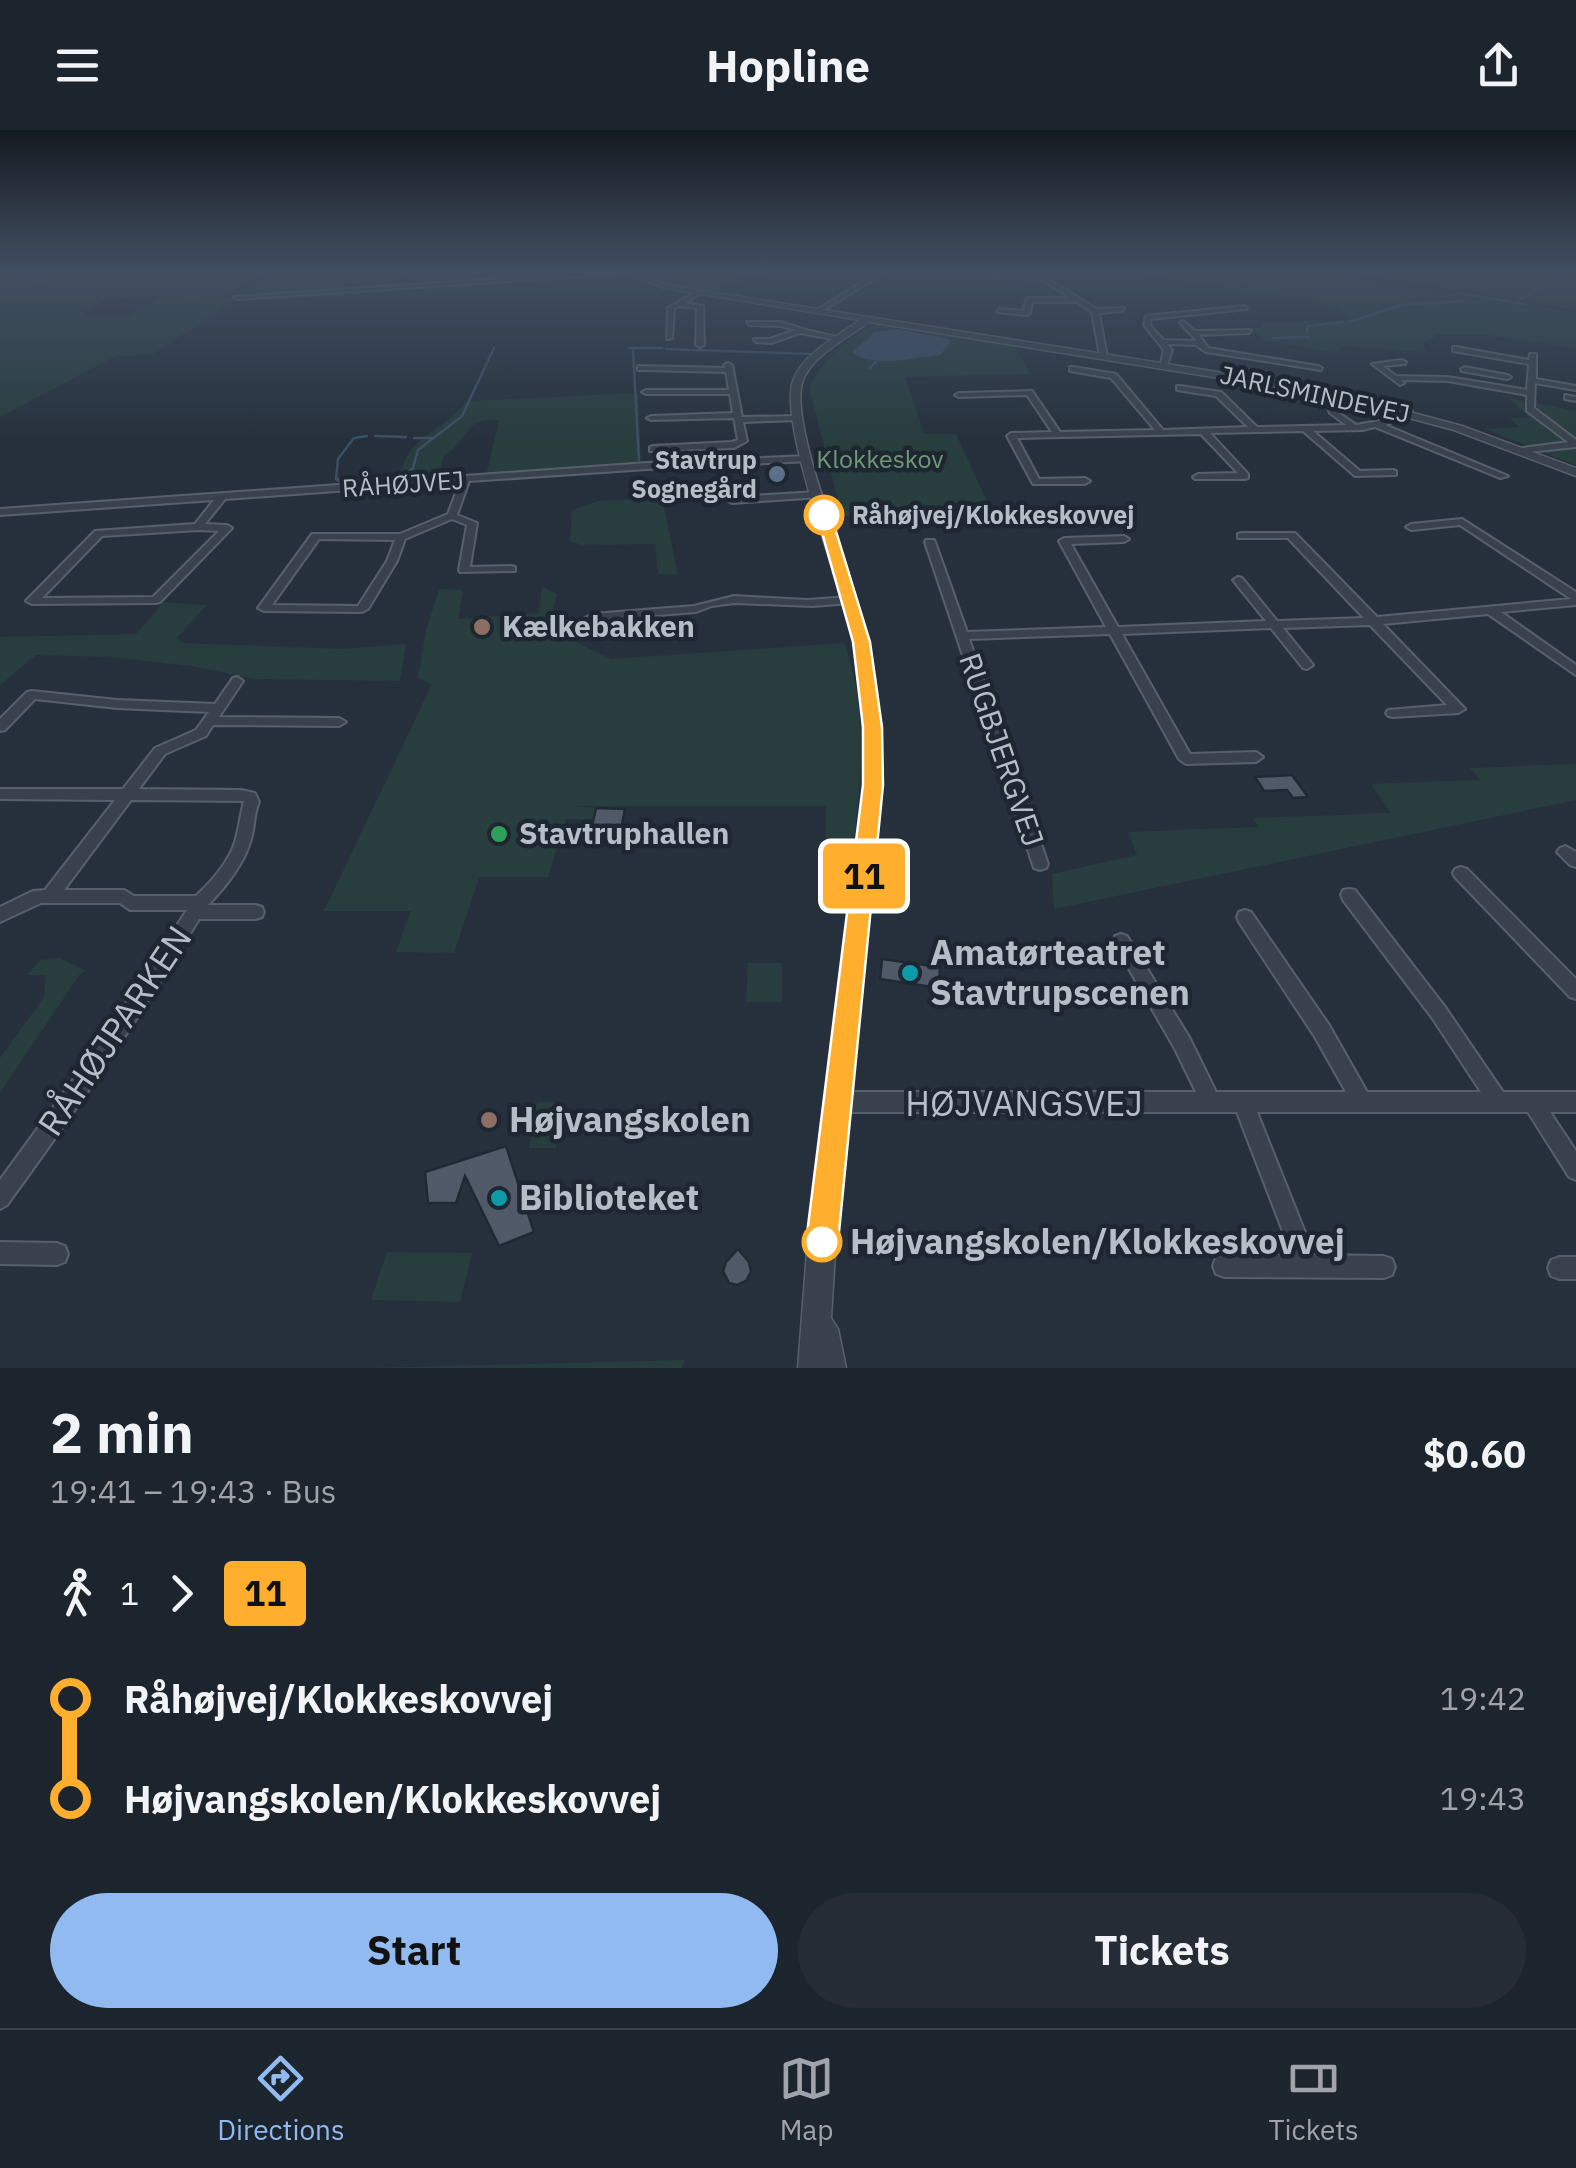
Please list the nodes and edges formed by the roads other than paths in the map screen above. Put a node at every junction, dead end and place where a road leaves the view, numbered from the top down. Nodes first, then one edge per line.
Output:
1 (669, 327) edge
2 (700, 327) edge
3 (795, 327) edge
4 (855, 327) edge
5 (925, 327) edge
6 (1098, 327) edge
7 (1148, 327) edge
8 (1188, 327) edge
9 (1250, 331) dead end
10 (803, 332) junction
11 (1194, 333) junction
12 (668, 338) dead end
13 (838, 338) junction
14 (756, 340) dead end
15 (1161, 342) junction
16 (1198, 342) junction
17 (1497, 342) dead end
18 (700, 345) dead end
19 (1462, 349) dead end
20 (1104, 355) junction
21 (1496, 356) junction
22 (1402, 362) dead end
23 (1163, 365) junction
24 (641, 368) dead end
25 (1318, 368) dead end
26 (1073, 369) dead end
27 (1465, 370) dead end
28 (1477, 372) junction
29 (1508, 376) dead end
30 (1532, 380) junction
31 (1476, 383) junction
32 (1180, 388) dead end
33 (1576, 388) edge
34 (646, 392) dead end
35 (734, 392) junction
36 (1530, 393) junction
37 (959, 395) dead end
38 (1333, 411) dead end
39 (1409, 413) junction
40 (651, 418) dead end
41 (738, 418) junction
42 (797, 418) junction
43 (1377, 425) junction
44 (1354, 427) junction
45 (1306, 428) junction
46 (1256, 430) junction
47 (1204, 431) junction
48 (1161, 432) junction
49 (1058, 436) junction
50 (1576, 444) edge
51 (652, 449) dead end
52 (1523, 451) junction
53 (807, 459) junction
54 (1576, 472) edge
55 (1394, 473) dead end
56 (1503, 476) dead end
57 (1198, 477) dead end
58 (465, 480) junction
59 (1085, 481) dead end
60 (818, 495) junction
61 (222, 496) junction
62 (732, 500) dead end
63 (0, 512) edge
64 (452, 516) junction
65 (198, 527) junction
66 (1411, 527) dead end
67 (1242, 536) dead end
68 (401, 538) junction
69 (1124, 539) dead end
70 (930, 542) dead end
71 (511, 569) dead end
72 (1238, 580) dead end
73 (1576, 599) edge
74 (850, 600) junction
75 (1493, 612) junction
76 (1375, 621) junction
77 (580, 624) dead end
78 (1275, 626) junction
79 (1113, 631) junction
80 (962, 636) junction
81 (1307, 665) dead end
82 (1576, 670) edge
83 (238, 682) dead end
84 (1393, 713) dead end
85 (214, 714) junction
86 (339, 722) dead end
87 (0, 726) edge
88 (1256, 757) dead end
89 (0, 794) edge
90 (127, 794) junction
91 (1040, 864) dead end
92 (1461, 872) dead end
93 (1349, 894) dead end
94 (49, 897) junction
95 (197, 907) junction
96 (256, 912) dead end
97 (0, 914) edge
98 (1244, 916) dead end
99 (1121, 941) dead end
100 (1576, 991) edge
101 (838, 1102) junction
102 (1244, 1102) junction
103 (1533, 1102) junction
104 (1576, 1102) edge
105 (1211, 1103) junction
106 (1362, 1103) junction
107 (1499, 1103) junction
108 (1576, 1170) edge
109 (0, 1198) edge
110 (0, 1253) edge
111 (57, 1254) dead end
112 (1224, 1266) dead end
113 (1307, 1266) junction
114 (1384, 1267) dead end
115 (819, 1314) junction
116 (813, 1368) edge
117 (831, 1368) edge

1 - 12 street
2 - 18 street
3 - 10 street
4 - 13 street
5 - 20 street, JARLSMINDEVEJ
6 - 20 street
7 - 15 street
8 - 11 street
9 - 11 street
10 - 13 street
10 - 14 street
11 - 16 street
13 - 42 street
15 - 16 street
15 - 23 street
16 - 25 street
17 - 21 street
19 - 21 street
20 - 23 street, JARLSMINDEVEJ
21 - 30 street
22 - 31 street
23 - 39 street, JARLSMINDEVEJ
24 - 35 street
26 - 48 street
27 - 28 street
28 - 29 street
28 - 31 street
30 - 33 street
30 - 36 street
31 - 36 street
32 - 46 street
34 - 35 street
35 - 41 street
36 - 50 street
37 - 49 street
38 - 44 street
39 - 43 street
39 - 52 street, JARLSMINDEVEJ
40 - 41 street
41 - 42 street
41 - 51 street
42 - 53 street
43 - 44 street
43 - 56 street
44 - 45 street
45 - 46 street
45 - 55 street
46 - 47 street
47 - 48 street
47 - 57 street
48 - 49 street
49 - 59 street
50 - 52 street
52 - 54 street, JARLSMINDEVEJ
53 - 58 street, RÅHØJVEJ
53 - 60 street
58 - 61 street, RÅHØJVEJ
58 - 64 street
60 - 62 street
60 - 74 street
61 - 63 street, RÅHØJVEJ
61 - 65 street
64 - 68 street
64 - 71 street
65 - 65 street
66 - 73 street, RUGBJERGVEJ
67 - 76 street
68 - 68 street
69 - 79 street
70 - 80 street, RUGBJERGVEJ
72 - 78 street
73 - 75 street, RUGBJERGVEJ
74 - 77 street
74 - 101 street
75 - 76 street, RUGBJERGVEJ
75 - 82 street
76 - 78 street, RUGBJERGVEJ
76 - 84 street
78 - 79 street, RUGBJERGVEJ
78 - 81 street
79 - 80 street, RUGBJERGVEJ
79 - 88 street
80 - 91 street, RUGBJERGVEJ
83 - 85 street
85 - 86 street
85 - 87 street
85 - 90 street
89 - 90 street, RÅHØJPARKEN
90 - 94 street
90 - 95 street, RÅHØJPARKEN
92 - 100 street
93 - 107 street
94 - 95 street, RÅHØJPARKEN
94 - 97 street, RÅHØJPARKEN
95 - 96 street, RÅHØJPARKEN
95 - 109 street, RÅHØJPARKEN
98 - 106 street
99 - 105 street
101 - 105 street, HØJVANGSVEJ
101 - 115 street
102 - 105 street, HØJVANGSVEJ
102 - 106 street, HØJVANGSVEJ
102 - 113 street
103 - 104 street, HØJVANGSVEJ
103 - 107 street, HØJVANGSVEJ
103 - 108 street
106 - 107 street, HØJVANGSVEJ
110 - 111 street
112 - 113 street
113 - 114 street
115 - 116 street
115 - 117 street

